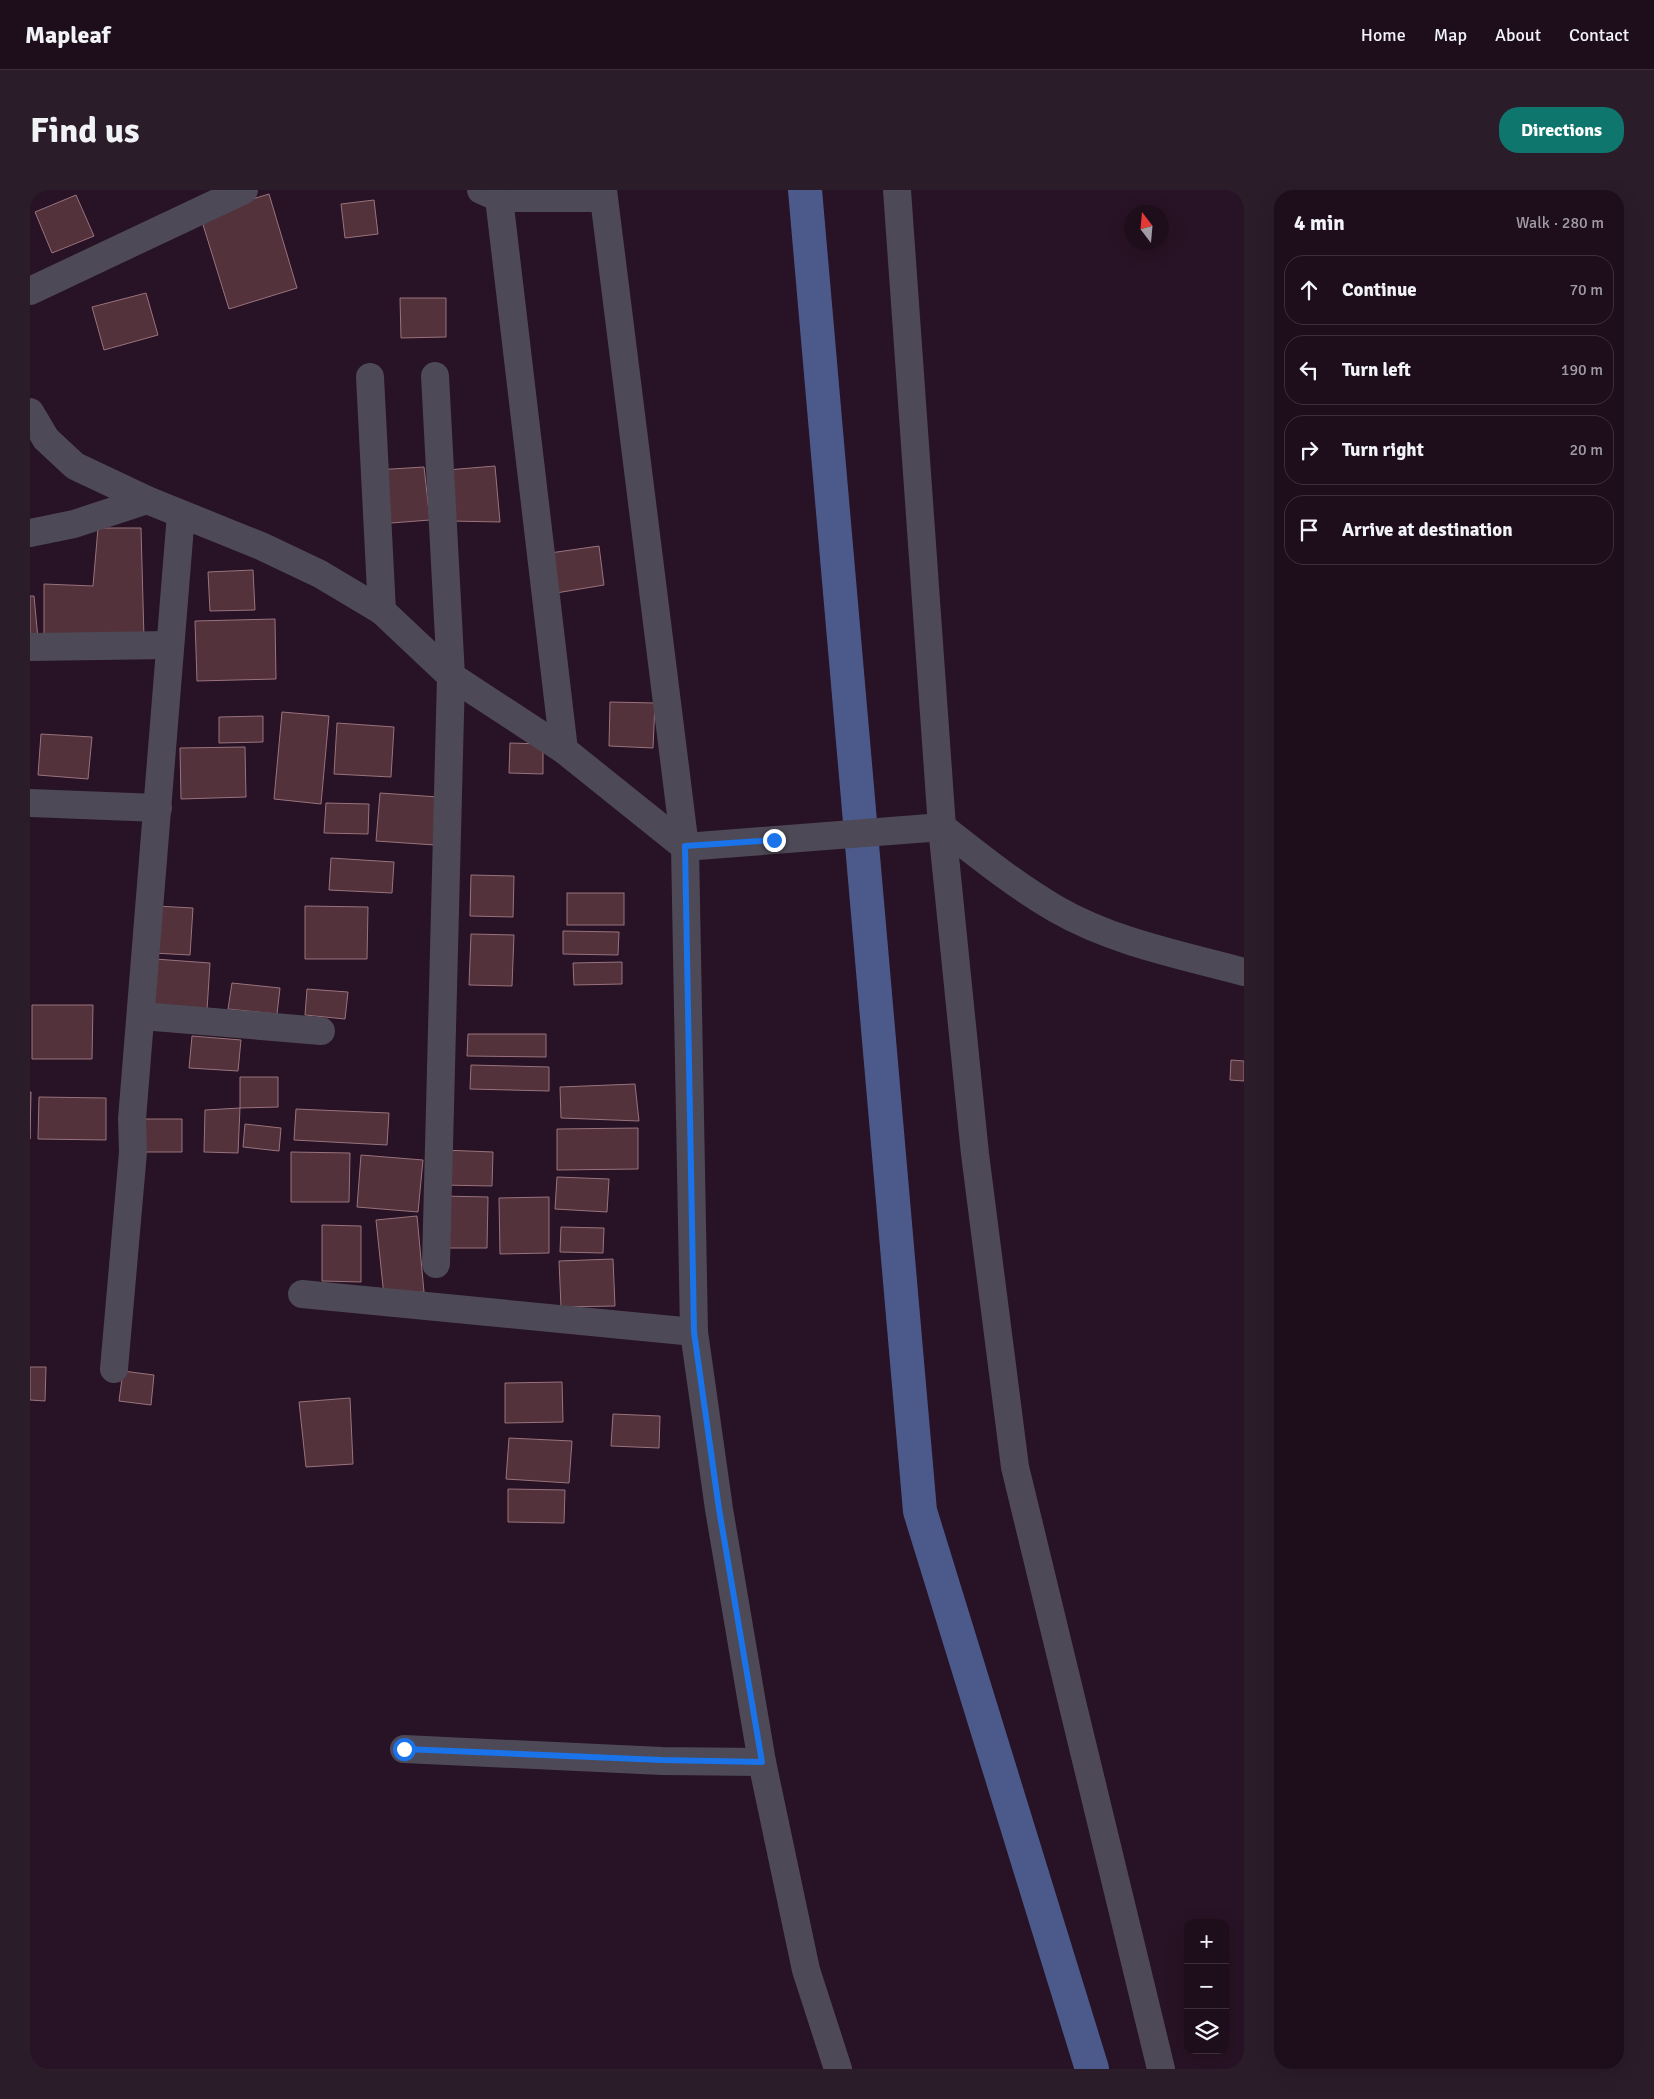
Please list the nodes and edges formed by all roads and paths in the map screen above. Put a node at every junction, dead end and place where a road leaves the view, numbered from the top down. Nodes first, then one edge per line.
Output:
1 (244, 190) edge
2 (897, 190) edge
3 (490, 194) edge
4 (603, 194) edge
5 (30, 291) edge
6 (435, 376) dead end
7 (370, 377) dead end
8 (30, 412) edge
9 (147, 500) junction
10 (181, 514) junction
11 (30, 533) edge
12 (382, 611) junction
13 (170, 645) junction
14 (30, 647) edge
15 (451, 676) junction
16 (564, 750) junction
17 (30, 803) edge
18 (158, 808) junction
19 (942, 827) junction
20 (685, 846) junction
21 (1244, 972) edge
22 (142, 1016) junction
23 (321, 1031) dead end
24 (436, 1264) dead end
25 (302, 1294) dead end
26 (694, 1332) junction
27 (114, 1369) dead end
28 (404, 1749) dead end
29 (762, 1762) junction
30 (838, 2069) edge
31 (1161, 2069) edge

1 - 5 street
2 - 19 street
3 - 4 street
3 - 16 street
4 - 20 street
6 - 15 street
7 - 12 street
8 - 9 street
9 - 10 street
9 - 11 street
10 - 12 street
10 - 13 street
12 - 15 street
13 - 14 street
13 - 18 street
15 - 16 street
15 - 24 street
16 - 20 street
17 - 18 street
18 - 22 street
19 - 20 street
19 - 21 street
19 - 31 street
20 - 26 street
22 - 23 street
22 - 27 street
25 - 26 street
26 - 29 street
28 - 29 street
29 - 30 street

